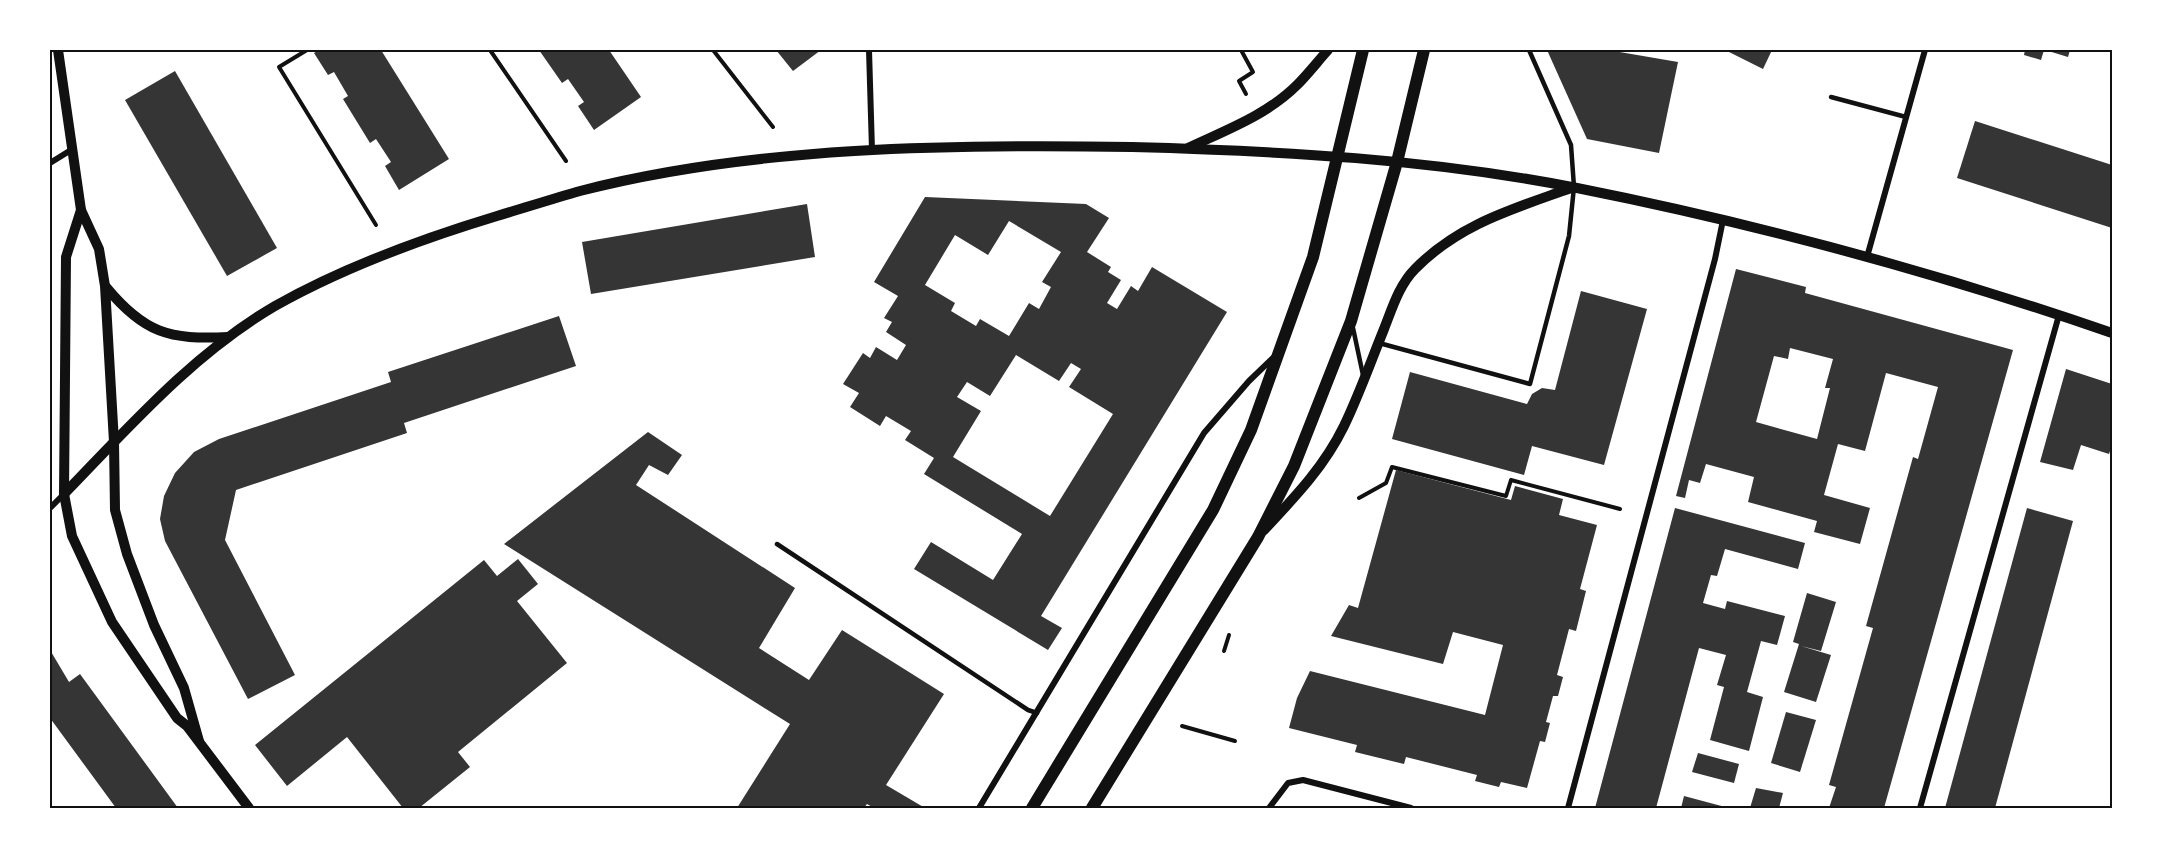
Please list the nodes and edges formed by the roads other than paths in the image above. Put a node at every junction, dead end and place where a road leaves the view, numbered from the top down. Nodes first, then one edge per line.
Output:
1 (58, 50) edge
2 (869, 50) edge
3 (1328, 50) edge
4 (1363, 50) edge
5 (1424, 50) edge
6 (1529, 50) edge
7 (1925, 50) edge
8 (1832, 97) dead end
9 (1906, 117) junction
10 (1186, 148) junction
11 (71, 150) junction
12 (872, 150) junction
13 (1337, 157) junction
14 (1397, 162) junction
15 (50, 163) edge
16 (1574, 187) junction
17 (81, 210) junction
18 (1723, 220) junction
19 (1868, 257) junction
20 (105, 286) junction
21 (2059, 314) junction
22 (1351, 321) junction
23 (2112, 333) edge
24 (228, 336) junction
25 (1378, 342) junction
26 (1280, 352) junction
27 (1363, 378) junction
28 (114, 442) junction
29 (64, 494) junction
30 (50, 508) edge
31 (1258, 537) junction
32 (777, 544) dead end
33 (1037, 713) junction
34 (199, 741) junction
35 (249, 808) edge
36 (979, 808) edge
37 (1032, 808) edge
38 (1092, 808) edge
39 (1269, 808) edge
40 (1411, 808) edge
41 (1568, 808) edge
42 (1920, 808) edge

1 - 11 street
2 - 12 street
3 - 10 street
4 - 13 main road
5 - 14 main road
6 - 16 lane
7 - 9 street
8 - 9 lane
9 - 19 street
10 - 12 street
10 - 13 street
11 - 15 street
11 - 17 street
12 - 24 street
13 - 14 street
13 - 26 main road
14 - 16 street
14 - 22 main road
16 - 18 street
16 - 25 street
16 - 25 lane
17 - 20 street
17 - 29 street
18 - 19 street
18 - 41 street
19 - 21 street
20 - 24 street
20 - 28 street
21 - 23 street
21 - 42 street
22 - 27 lane
22 - 31 main road
24 - 28 street
25 - 27 street
26 - 33 street
26 - 37 main road
27 - 31 street
28 - 29 street
28 - 34 street
29 - 30 street
29 - 34 street
31 - 38 main road
32 - 33 lane
33 - 36 street
34 - 35 street
39 - 40 street

